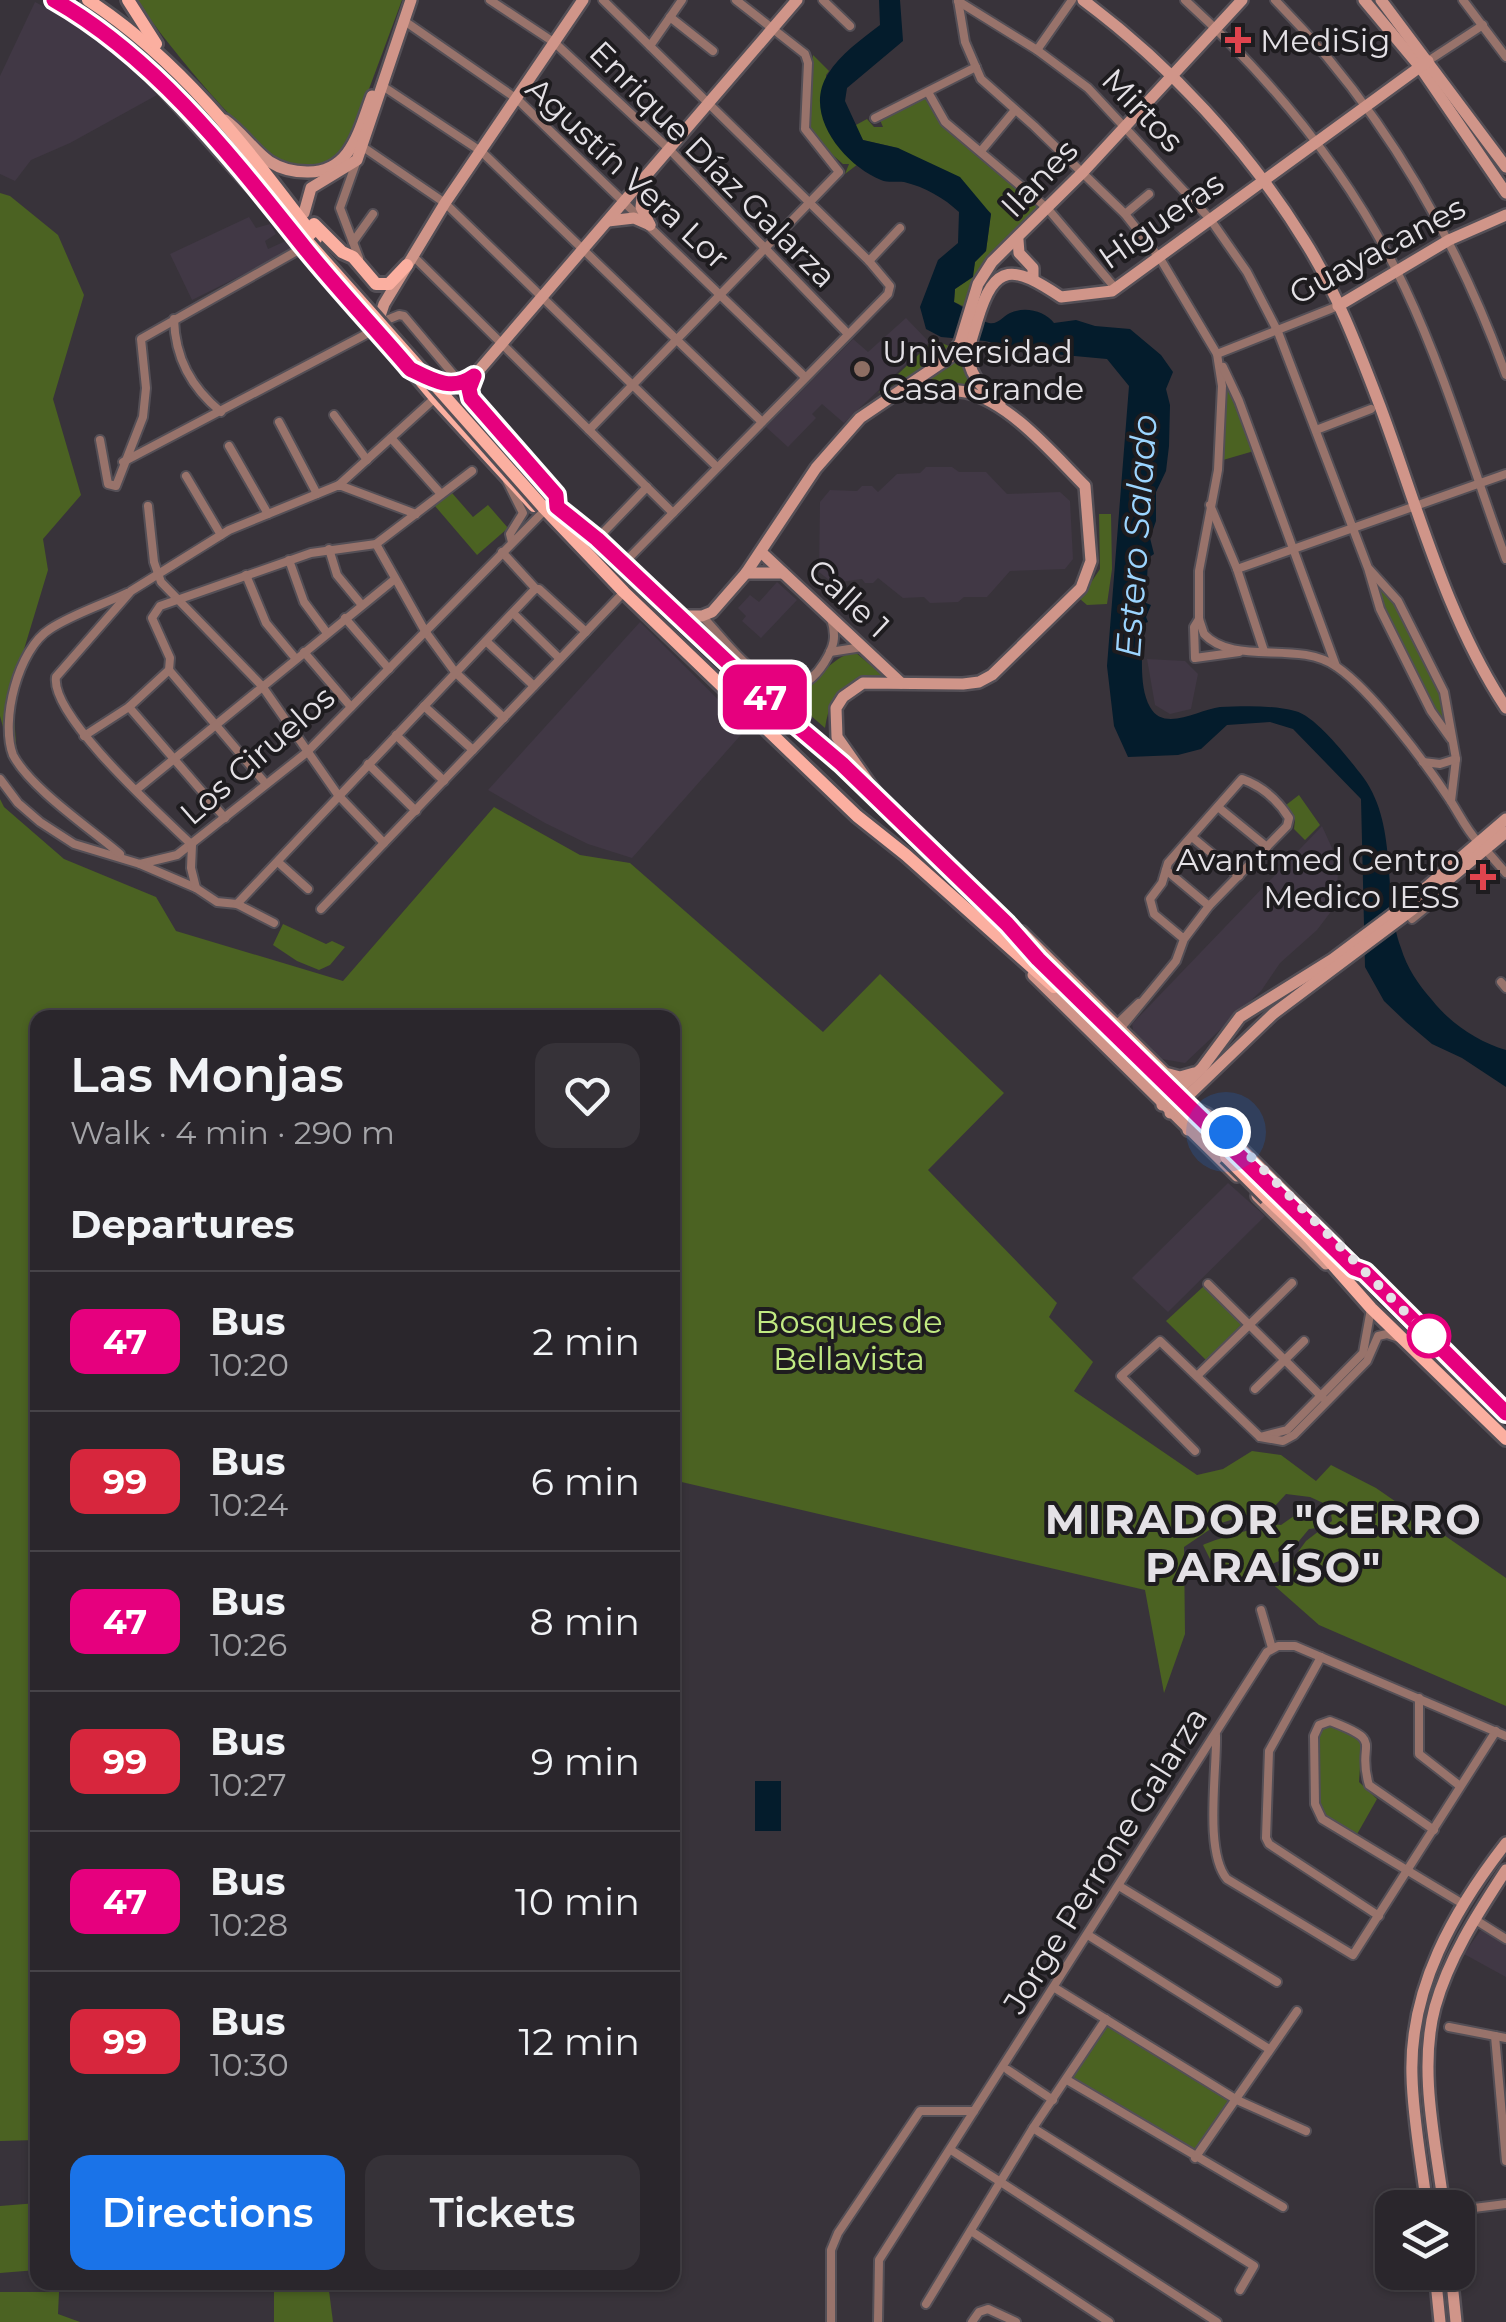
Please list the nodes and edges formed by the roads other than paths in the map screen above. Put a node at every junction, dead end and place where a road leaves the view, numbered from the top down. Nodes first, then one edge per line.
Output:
1 (54, 0) edge
2 (88, 0) edge
3 (128, 0) edge
4 (411, 0) edge
5 (490, 0) edge
6 (583, 0) edge
7 (603, 0) edge
8 (682, 0) edge
9 (736, 0) edge
10 (798, 0) edge
11 (823, 0) edge
12 (958, 0) edge
13 (1072, 0) edge
14 (1084, 0) edge
15 (1185, 0) edge
16 (1242, 0) edge
17 (1275, 0) edge
18 (1381, 0) edge
19 (1463, 0) edge
20 (1367, 1) edge
21 (670, 18) junction
22 (403, 20) junction
23 (1483, 25) junction
24 (850, 26) dead end
25 (775, 28) junction
26 (1215, 28) junction
27 (555, 43) junction
28 (650, 46) junction
29 (1037, 50) junction
30 (714, 51) dead end
31 (1506, 57) edge
32 (1424, 64) junction
33 (173, 65) junction
34 (976, 67) junction
35 (1171, 74) junction
36 (381, 85) junction
37 (928, 92) junction
38 (517, 99) junction
39 (709, 104) junction
40 (1367, 107) junction
41 (1015, 110) junction
42 (875, 118) dead end
43 (225, 120) junction
44 (1476, 126) junction
45 (1126, 127) junction
46 (1461, 128) junction
47 (1317, 143) junction
48 (363, 147) junction
49 (670, 150) junction
50 (981, 151) junction
51 (482, 152) junction
52 (357, 160) junction
53 (1506, 168) edge
54 (1084, 172) junction
55 (266, 173) junction
56 (646, 177) junction
57 (1264, 180) junction
58 (1506, 193) edge
59 (1148, 194) dead end
60 (625, 201) junction
61 (445, 204) junction
62 (811, 204) junction
63 (1048, 209) junction
64 (304, 213) junction
65 (374, 214) dead end
66 (1125, 214) junction
67 (1506, 215) edge
68 (1210, 218) junction
69 (608, 221) junction
70 (650, 225) junction
71 (900, 228) dead end
72 (1018, 240) junction
73 (1449, 240) junction
74 (310, 243) junction
75 (347, 247) junction
76 (767, 248) junction
77 (583, 250) junction
78 (1159, 256) junction
79 (410, 260) junction
80 (869, 261) junction
81 (1396, 270) junction
82 (1033, 278) junction
83 (1116, 289) junction
84 (722, 295) junction
85 (543, 297) junction
86 (353, 303) junction
87 (1338, 306) junction
88 (384, 317) junction
89 (174, 319) junction
90 (1278, 332) junction
91 (848, 334) junction
92 (677, 340) junction
93 (502, 345) junction
94 (1217, 354) junction
95 (410, 369) junction
96 (1506, 375) edge
97 (474, 376) junction
98 (806, 378) junction
99 (451, 382) junction
100 (634, 386) junction
101 (893, 396) junction
102 (435, 398) junction
103 (478, 406) junction
104 (1371, 408) dead end
105 (221, 412) junction
106 (334, 415) dead end
107 (279, 422) dead end
108 (762, 422) junction
109 (1022, 424) junction
110 (460, 425) junction
111 (589, 430) junction
112 (1316, 430) junction
113 (391, 438) junction
114 (100, 440) dead end
115 (229, 446) dead end
116 (367, 460) junction
117 (123, 462) junction
118 (717, 468) junction
119 (472, 471) dead end
120 (504, 472) junction
121 (1506, 474) edge
122 (186, 476) dead end
123 (1478, 483) junction
124 (339, 485) junction
125 (647, 487) junction
126 (317, 494) junction
127 (442, 494) junction
128 (1210, 505) junction
129 (148, 506) dead end
130 (547, 506) junction
131 (1414, 506) junction
132 (673, 512) junction
133 (268, 514) junction
134 (416, 514) junction
135 (1353, 529) junction
136 (220, 536) junction
137 (597, 539) junction
138 (512, 542) junction
139 (376, 544) junction
140 (329, 550) junction
141 (1294, 550) junction
142 (502, 552) junction
143 (761, 552) junction
144 (1506, 559) edge
145 (288, 560) junction
146 (623, 564) junction
147 (1368, 568) junction
148 (1237, 569) junction
149 (746, 573) junction
150 (782, 573) junction
151 (157, 575) junction
152 (246, 575) junction
153 (395, 579) junction
154 (537, 588) junction
155 (131, 591) junction
156 (624, 592) junction
157 (177, 600) junction
158 (361, 604) junction
159 (513, 613) junction
160 (679, 616) junction
161 (702, 616) junction
162 (346, 618) junction
163 (831, 619) junction
164 (1199, 619) junction
165 (425, 631) junction
166 (586, 632) junction
167 (327, 633) junction
168 (486, 641) junction
169 (862, 647) junction
170 (1240, 650) junction
171 (1264, 651) junction
172 (304, 652) junction
173 (830, 652) junction
174 (559, 658) junction
175 (296, 659) junction
176 (1336, 666) junction
177 (389, 669) junction
178 (169, 670) junction
179 (456, 672) junction
180 (901, 683) junction
181 (262, 686) junction
182 (534, 686) junction
183 (424, 706) junction
184 (130, 707) junction
185 (351, 708) junction
186 (1506, 708) edge
187 (504, 718) junction
188 (216, 723) junction
189 (396, 735) junction
190 (84, 736) junction
191 (1452, 739) junction
192 (473, 750) junction
193 (306, 753) junction
194 (172, 759) junction
195 (1456, 759) junction
196 (1423, 762) junction
197 (368, 764) junction
198 (0, 780) edge
199 (444, 781) junction
200 (266, 784) junction
201 (136, 790) junction
202 (338, 795) junction
203 (1451, 801) junction
204 (1218, 808) junction
205 (416, 811) junction
206 (887, 811) junction
207 (225, 818) junction
208 (1506, 819) edge
209 (1506, 832) edge
210 (1192, 837) junction
211 (384, 843) junction
212 (192, 846) junction
213 (1268, 846) junction
214 (1481, 846) junction
215 (126, 859) junction
216 (278, 862) junction
217 (140, 864) junction
218 (1166, 870) junction
219 (1506, 874) edge
220 (1239, 876) junction
221 (196, 888) junction
222 (308, 890) dead end
223 (238, 904) junction
224 (1209, 906) junction
225 (321, 909) dead end
226 (1411, 910) junction
227 (274, 923) dead end
228 (1007, 924) junction
229 (1184, 939) junction
230 (1018, 956) junction
231 (1336, 962) junction
232 (1057, 983) junction
233 (1248, 1010) junction
234 (1263, 1022) junction
235 (1118, 1027) junction
236 (1231, 1027) junction
237 (1246, 1040) junction
238 (1154, 1062) junction
239 (1206, 1071) junction
240 (1136, 1079) junction
241 (1166, 1109) junction
242 (1206, 1114) junction
243 (1188, 1130) junction
244 (1271, 1195) junction
245 (1365, 1272) junction
246 (1339, 1275) junction
247 (1292, 1283) dead end
248 (1208, 1284) dead end
249 (1371, 1308) junction
250 (1250, 1324) junction
251 (1404, 1340) junction
252 (1304, 1341) dead end
253 (1286, 1359) junction
254 (1197, 1376) junction
255 (1256, 1390) dead end
256 (1323, 1399) junction
257 (1506, 1413) edge
258 (1506, 1439) edge
259 (1195, 1451) dead end
260 (1262, 1610) dead end
261 (1272, 1648) junction
262 (1321, 1657) junction
263 (1419, 1698) junction
264 (1496, 1731) junction
265 (1216, 1733) junction
266 (1506, 1736) edge
267 (1460, 1786) junction
268 (1434, 1830) junction
269 (1506, 1843) edge
270 (1506, 1870) edge
271 (1407, 1871) junction
272 (1119, 1886) junction
273 (1463, 1904) junction
274 (1378, 1916) junction
275 (1474, 1919) junction
276 (1088, 1935) junction
277 (1506, 1939) edge
278 (1277, 1982) dead end
279 (1056, 1988) junction
280 (1297, 2012) dead end
281 (1106, 2019) junction
282 (1449, 2027) dead end
283 (1495, 2036) junction
284 (1506, 2038) edge
285 (1270, 2049) junction
286 (1008, 2070) dead end
287 (1067, 2080) junction
288 (1053, 2100) junction
289 (1238, 2100) junction
290 (974, 2111) junction
291 (1034, 2128) junction
292 (1306, 2130) dead end
293 (950, 2150) junction
294 (1194, 2158) junction
295 (1506, 2161) edge
296 (1001, 2183) junction
297 (1425, 2190) edge
298 (1442, 2190) edge
299 (1506, 2204) edge
300 (1283, 2207) dead end
301 (1475, 2208) edge
302 (970, 2231) junction
303 (1240, 2290) dead end
304 (1437, 2290) edge
305 (1453, 2290) edge
306 (1453, 2294) junction
307 (1438, 2296) junction
308 (926, 2304) dead end
309 (830, 2322) edge
310 (878, 2322) edge
311 (972, 2322) edge
312 (1016, 2322) edge
313 (1108, 2322) edge
314 (1217, 2322) edge
315 (1440, 2322) edge
316 (1456, 2322) edge

1 - 74 main road
2 - 33 main road
3 - 33 main road
4 - 22 street
5 - 27 street, Enrique Díaz Galarza
6 - 27 street
7 - 28 street
8 - 21 street
9 - 25 street
10 - 25 street
11 - 24 street
12 - 29 street, Mirtos
12 - 34 street
13 - 29 street
14 - 35 street
15 - 26 street
16 - 26 street, Ilanes
17 - 40 street
18 - 32 street
19 - 23 street
20 - 32 street
21 - 28 street
21 - 30 street
22 - 36 street
22 - 38 street, Agustín Vera Lor
23 - 31 street
23 - 32 street, Higueras
25 - 39 street
25 - 62 street
26 - 35 street, Ilanes
26 - 47 street
27 - 38 street
27 - 49 street, Enrique Díaz Galarza
28 - 39 street
29 - 45 street, Mirtos
32 - 40 street, Higueras
32 - 44 street
32 - 46 street
33 - 43 main road
34 - 37 street
34 - 41 street
35 - 45 street, Ilanes
35 - 57 street
36 - 43 street
36 - 48 street
36 - 51 street
37 - 42 street
37 - 50 street
38 - 51 street
38 - 60 street, Agustín Vera Lor
39 - 49 street
39 - 62 street
40 - 47 street, Higueras
40 - 73 street
41 - 50 street
41 - 54 street
43 - 55 main road
44 - 46 street
44 - 53 street
45 - 54 street, Ilanes
45 - 68 street, Mirtos
46 - 58 street
47 - 57 street, Higueras
47 - 81 street
48 - 52 street
48 - 61 street
49 - 56 street
49 - 76 street, Enrique Díaz Galarza
50 - 63 street
51 - 61 street
51 - 77 street
52 - 64 street
52 - 75 street
54 - 63 street, Ilanes
54 - 66 street
55 - 64 main road
55 - 74 main road
56 - 60 street
56 - 70 street
57 - 68 street, Higueras
57 - 87 street
59 - 66 street
60 - 69 street
60 - 70 street, Agustín Vera Lor
61 - 79 street
61 - 85 street
62 - 76 street
62 - 80 street
63 - 72 street, Ilanes
63 - 83 street
64 - 75 main road
65 - 75 street
66 - 78 street
67 - 73 street, Guayacanes
68 - 78 street, Higueras
68 - 90 street, Mirtos
69 - 70 street
69 - 77 street
70 - 84 street, Agustín Vera Lor
71 - 80 street
72 - 82 street
72 - 101 street, Ilanes
73 - 81 street, Guayacanes
73 - 96 street
74 - 86 main road
74 - 89 street
74 - 130 main road
75 - 79 main road
75 - 86 main road
76 - 84 street
76 - 91 street, Enrique Díaz Galarza
77 - 85 street
77 - 92 street
78 - 83 street, Higueras
78 - 94 street
79 - 88 street
79 - 93 street
80 - 91 street
81 - 87 street, Guayacanes
81 - 123 street
82 - 83 street, Higueras
82 - 109 street, Higueras
84 - 92 street
84 - 98 street, Agustín Vera Lor
85 - 93 street
85 - 100 street
86 - 88 main road
87 - 90 street, Guayacanes
87 - 131 street
88 - 95 main road
88 - 99 main road
88 - 105 street
89 - 105 street
89 - 117 street
90 - 94 street, Guayacanes
90 - 112 street, Mirtos
91 - 98 street
92 - 100 street
92 - 108 street
93 - 97 street
93 - 111 street
94 - 128 street
94 - 141 street
95 - 99 main road
95 - 102 main road
97 - 99 main road
97 - 103 main road
98 - 108 street
100 - 111 street
100 - 118 street
101 - 109 street
101 - 143 street
102 - 110 main road
102 - 113 street
103 - 110 main road
103 - 130 main road
104 - 112 street
105 - 117 street
106 - 116 street
107 - 126 street
108 - 118 street
109 - 180 street
110 - 120 main road
111 - 125 street
112 - 135 street, Mirtos
113 - 116 street
113 - 127 street
114 - 117 street
115 - 133 street
116 - 124 street
118 - 132 street
119 - 127 street
120 - 130 main road
120 - 138 street
121 - 123 street
122 - 136 street
123 - 131 street
123 - 144 street
124 - 126 street
124 - 134 street
125 - 132 street
125 - 137 street
126 - 133 street
127 - 134 street
128 - 148 street
128 - 164 street
129 - 151 street
130 - 137 main road
130 - 138 street, Los Ciruelos
130 - 156 main road
131 - 135 street
131 - 186 street
132 - 146 street
133 - 136 street
134 - 139 street
135 - 141 street
135 - 147 street, Mirtos
136 - 151 street
137 - 146 main road
138 - 142 street, Los Ciruelos
139 - 140 street
139 - 153 street
140 - 145 street
140 - 158 street
141 - 148 street
141 - 176 street
142 - 154 street
142 - 165 street, Los Ciruelos
143 - 149 street
143 - 150 street, Calle 1
145 - 152 street
145 - 167 street
146 - 160 main road
147 - 191 street, Mirtos
147 - 191 street, Mirtos
148 - 171 street
149 - 150 street
149 - 161 street
150 - 163 street, Calle 1
151 - 155 street
151 - 157 street
152 - 157 street
152 - 175 street
153 - 158 street
153 - 165 street
154 - 159 street
154 - 166 street
155 - 190 street
155 - 215 street
156 - 166 street
156 - 230 main road
157 - 178 street
157 - 181 street
158 - 162 street
159 - 168 street
159 - 174 street
160 - 161 street
160 - 206 main road
161 - 173 street
162 - 167 street
162 - 177 street
163 - 169 street, Calle 1
163 - 173 street
164 - 170 street
164 - 170 street
165 - 177 street, Los Ciruelos
165 - 179 street
166 - 174 street
167 - 172 street
168 - 179 street
168 - 182 street
169 - 173 street
169 - 180 street, Calle 1
170 - 171 street
171 - 176 street
172 - 175 street
172 - 185 street
174 - 182 street
175 - 181 street
176 - 196 street
177 - 185 street, Los Ciruelos
178 - 184 street
178 - 188 street
179 - 183 street
179 - 187 street
180 - 206 street
181 - 188 street
181 - 193 street
182 - 187 street
183 - 189 street
183 - 192 street
184 - 190 street
184 - 194 street
185 - 193 street, Los Ciruelos
187 - 192 street
188 - 194 street
188 - 200 street
189 - 197 street
189 - 199 street
190 - 201 street
191 - 195 street, Mirtos
192 - 199 street
193 - 200 street, Los Ciruelos
193 - 202 street
194 - 201 street
194 - 207 street
195 - 196 street
195 - 203 street, Mirtos
196 - 203 street
197 - 202 street
197 - 205 street
198 - 215 street
199 - 205 street
200 - 207 street, Los Ciruelos
201 - 212 street
202 - 211 street
202 - 216 street
203 - 214 street
204 - 210 street
204 - 213 street
204 - 213 street
205 - 211 street
206 - 228 main road
207 - 212 street, Los Ciruelos
208 - 214 street
209 - 214 street
210 - 218 street
210 - 220 street
211 - 225 street
212 - 217 street, Los Ciruelos
212 - 221 street
213 - 220 street
214 - 219 street
214 - 226 street
214 - 226 street
215 - 217 street
216 - 222 street
216 - 223 street
217 - 221 street
218 - 224 street
218 - 229 street
220 - 224 street
221 - 223 street
223 - 227 street
224 - 229 street
226 - 231 street
228 - 232 main road
228 - 235 street
229 - 235 street
230 - 232 main road
230 - 240 street
231 - 233 street
231 - 234 street
232 - 244 main road, bridge
233 - 234 street
233 - 236 street
234 - 237 street
235 - 238 street
236 - 237 street
236 - 239 street
237 - 239 street
238 - 239 street
238 - 240 street
239 - 241 street
239 - 242 street
240 - 241 street
241 - 243 street
242 - 243 street
242 - 245 street
243 - 246 street
244 - 245 main road
244 - 246 main road
245 - 257 main road
246 - 249 main road
247 - 250 street
248 - 250 street
249 - 251 main road
249 - 256 street
250 - 253 street
250 - 254 street
251 - 256 street
251 - 258 main road
252 - 253 street
253 - 255 street
253 - 256 street
254 - 256 street
254 - 259 street
260 - 261 street
261 - 262 street
261 - 265 street, Jorge Perrone Galarza
262 - 263 street
262 - 274 street
263 - 264 street
263 - 267 street
264 - 266 street
264 - 267 street
265 - 272 street, Jorge Perrone Galarza
265 - 274 street
267 - 268 street
268 - 271 street
268 - 271 street
269 - 273 street
270 - 275 street
271 - 273 street
271 - 274 street
272 - 276 street, Jorge Perrone Galarza
272 - 278 street
273 - 297 street
275 - 277 street
275 - 298 street
276 - 279 street, Jorge Perrone Galarza
276 - 285 street
279 - 281 street
279 - 290 street, Jorge Perrone Galarza
280 - 285 street
281 - 287 street
281 - 289 street
282 - 283 street
283 - 284 street
283 - 295 street
285 - 289 street
286 - 288 street
287 - 288 street
287 - 294 street
288 - 291 street
289 - 292 street
289 - 294 street
290 - 293 street, Jorge Perrone Galarza
290 - 309 street
291 - 296 street
291 - 303 street
293 - 296 street
293 - 310 street, Jorge Perrone Galarza
294 - 300 street
296 - 302 street
296 - 314 street
299 - 301 street
302 - 308 street
302 - 313 street
304 - 307 street
305 - 306 street
306 - 307 street
306 - 316 street
307 - 315 street
311 - 312 street

